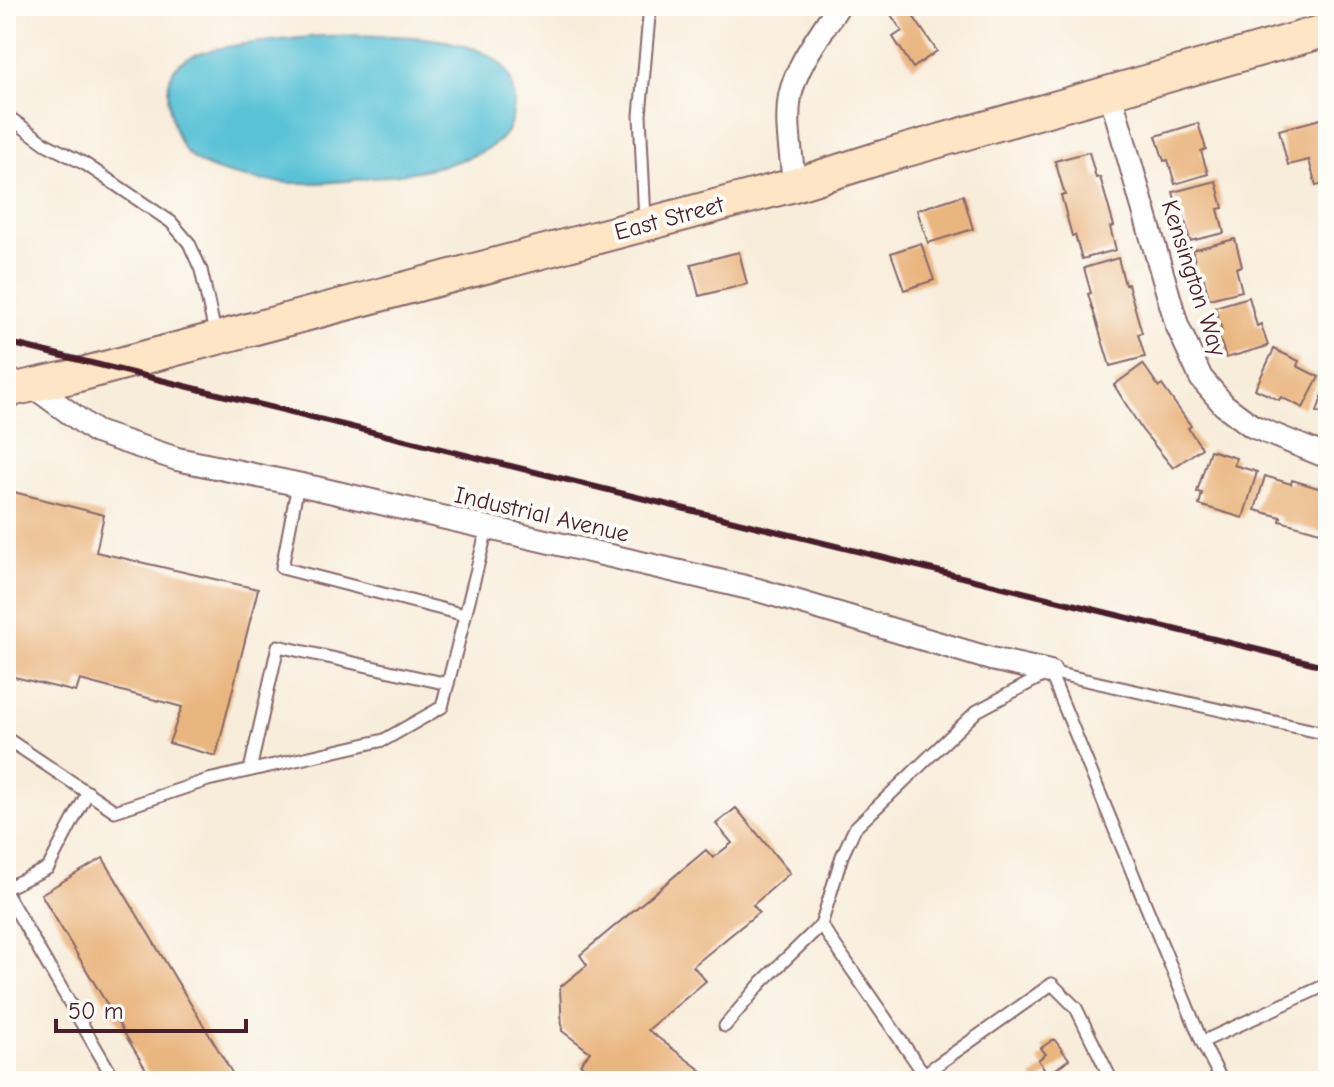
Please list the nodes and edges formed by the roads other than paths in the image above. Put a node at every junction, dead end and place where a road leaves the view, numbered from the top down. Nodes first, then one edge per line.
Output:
1 (650, 6) edge
2 (838, 6) edge
3 (1328, 30) edge
4 (1110, 93) junction
5 (6, 115) edge
6 (794, 185) junction
7 (645, 225) junction
8 (216, 338) junction
9 (20, 389) edge
10 (1328, 457) edge
11 (298, 484) junction
12 (487, 529) junction
13 (465, 615) junction
14 (1050, 672) junction
15 (448, 684) junction
16 (1328, 734) edge
17 (6, 738) edge
18 (250, 770) junction
19 (88, 792) junction
20 (6, 890) edge
21 (821, 925) junction
22 (1328, 984) edge
23 (725, 1026) dead end
24 (1202, 1042) junction
25 (922, 1077) edge
26 (115, 1081) edge
27 (1112, 1081) edge
28 (1222, 1081) edge

1 - 7 lane
2 - 6 street
3 - 4 main road, East Street
4 - 6 main road, East Street
4 - 10 street, Kensington Way
5 - 8 lane
6 - 7 main road, East Street
7 - 8 main road, East Street
8 - 9 main road, East Street
9 - 11 street, Industrial Avenue
11 - 12 street, Industrial Avenue
11 - 13 lane
12 - 13 lane
12 - 14 street, Industrial Avenue
13 - 15 lane
14 - 16 lane
14 - 21 lane
14 - 24 lane
15 - 18 lane
15 - 18 lane
17 - 19 lane
18 - 19 lane
19 - 20 lane
20 - 26 lane
21 - 23 lane
21 - 25 lane
22 - 24 lane
24 - 28 lane
25 - 27 lane

